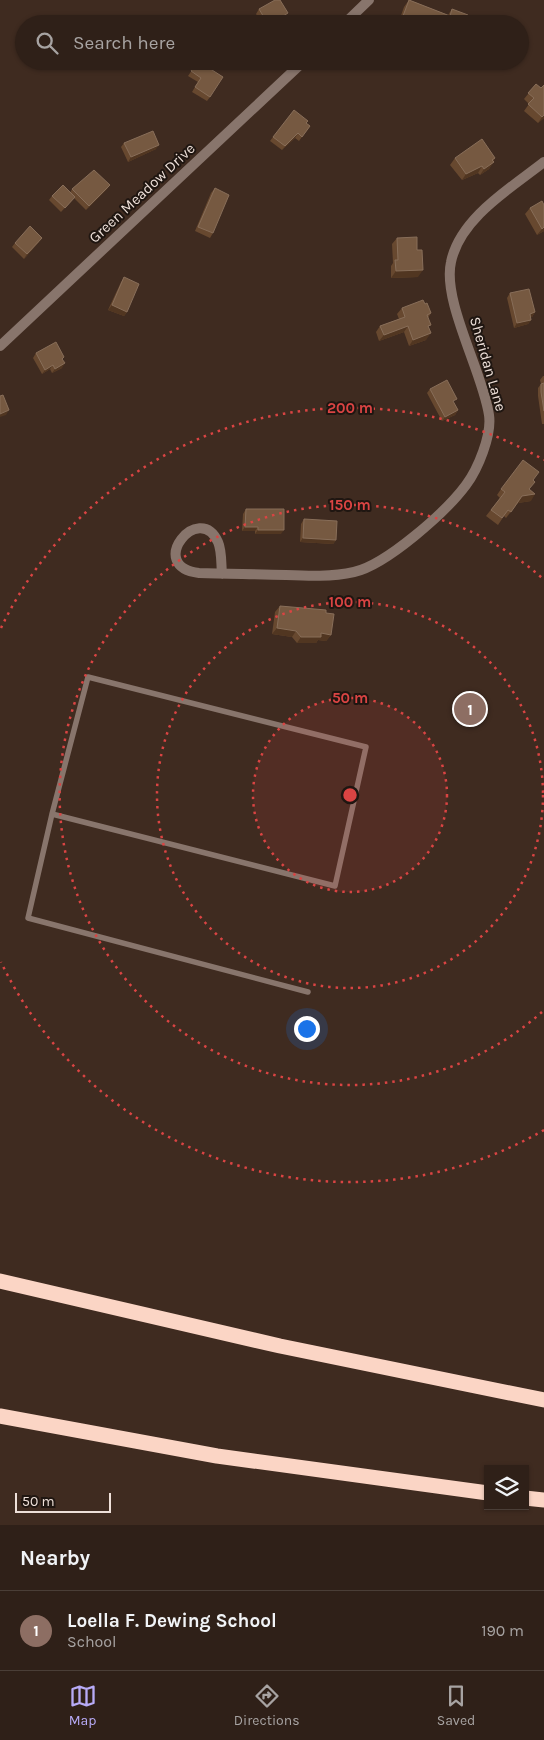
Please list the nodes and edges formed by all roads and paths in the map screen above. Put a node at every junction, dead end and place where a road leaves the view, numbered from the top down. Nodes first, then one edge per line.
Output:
1 (370, 0) edge
2 (354, 15) edge
3 (294, 70) edge
4 (544, 162) edge
5 (0, 346) edge
6 (222, 574) junction
7 (52, 814) junction
8 (308, 992) dead end
9 (0, 1281) edge
10 (544, 1400) edge
11 (0, 1416) edge
12 (484, 1492) edge
13 (529, 1498) edge
14 (544, 1500) edge

1 - 2 street
3 - 5 street, Green Meadow Drive
4 - 6 street, Sheridan Lane
6 - 6 street, Sheridan Lane
7 - 7 lane
7 - 8 lane
9 - 10 highway
11 - 12 highway
13 - 14 highway

